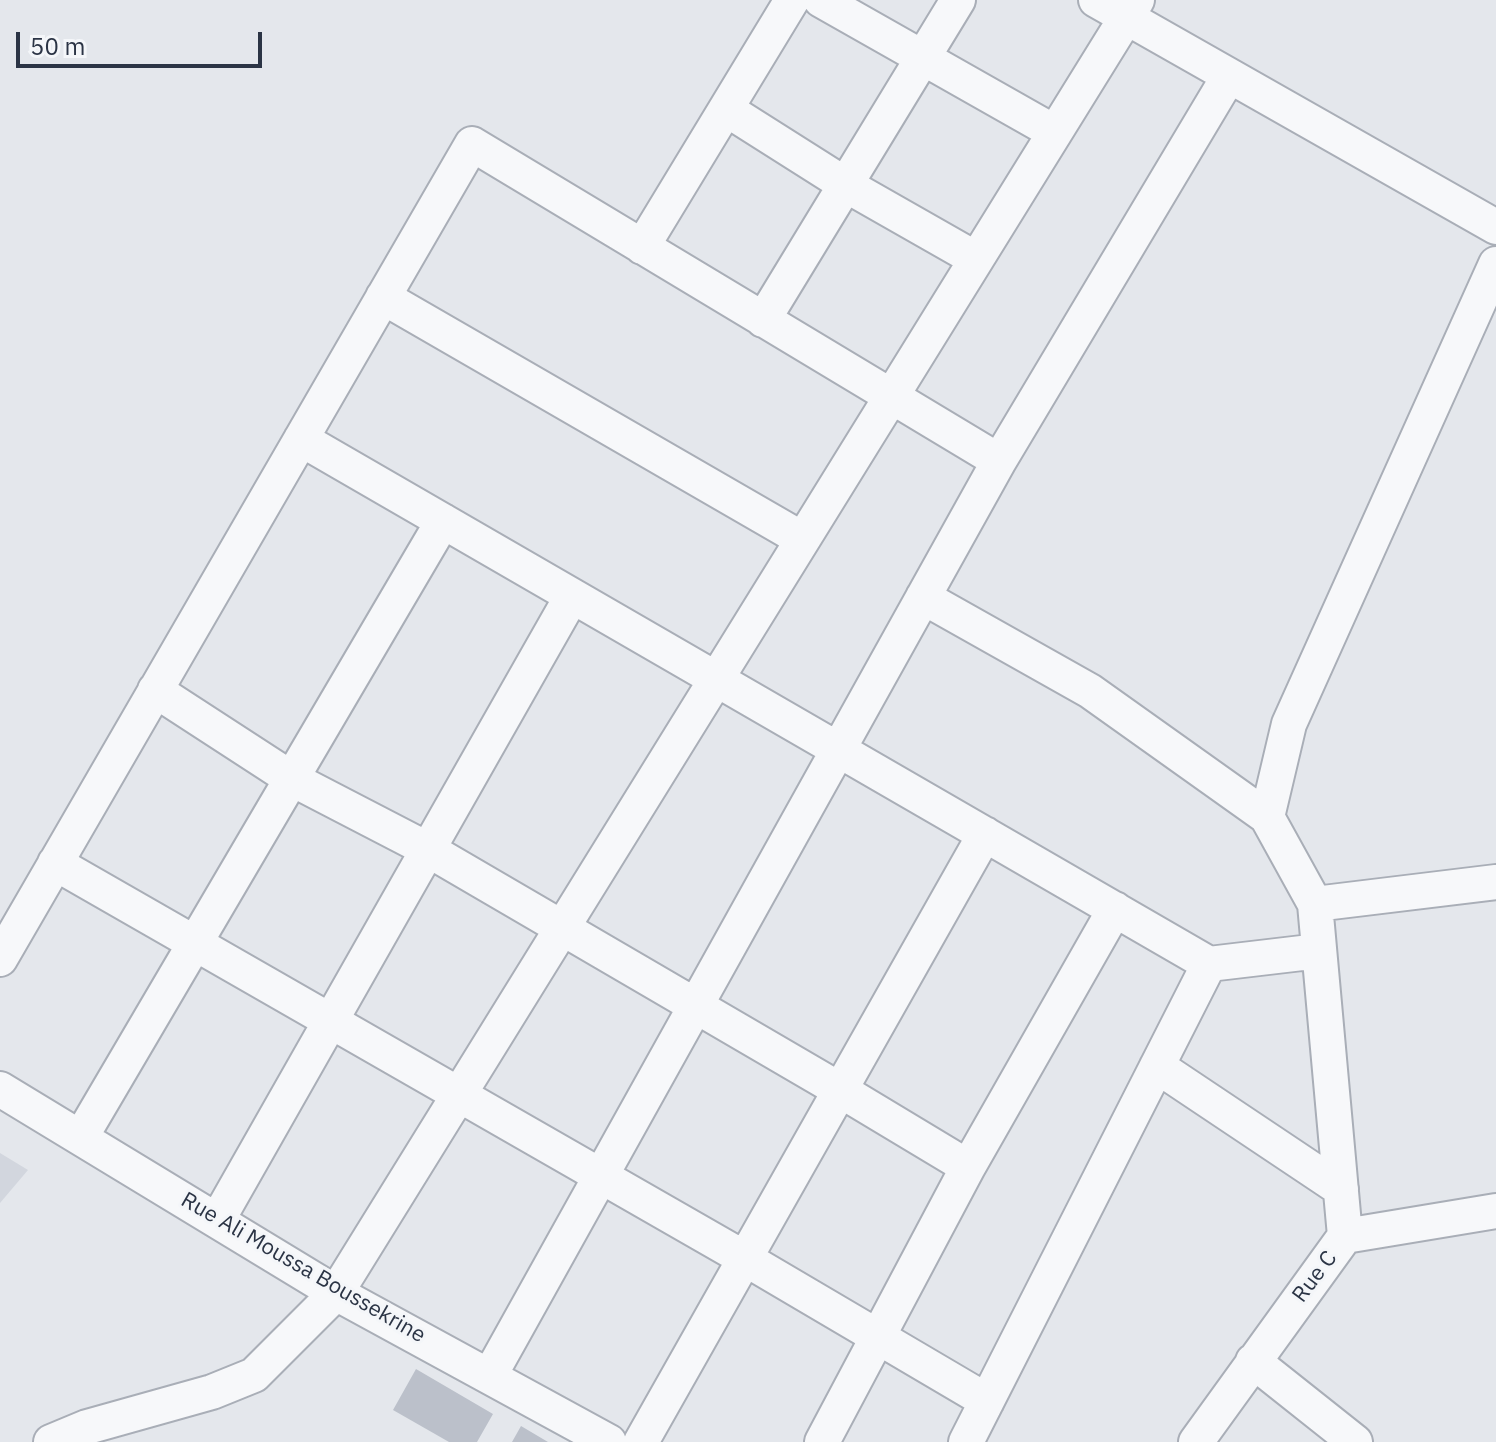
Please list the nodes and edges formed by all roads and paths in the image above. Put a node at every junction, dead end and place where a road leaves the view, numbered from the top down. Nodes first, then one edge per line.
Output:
1 (792, 0) edge
2 (821, 0) edge
3 (958, 0) edge
4 (1096, 0) edge
5 (1131, 9) edge
6 (923, 57) junction
7 (1229, 76) junction
8 (726, 109) junction
9 (1054, 132) junction
10 (846, 185) junction
11 (1496, 227) edge
12 (642, 247) junction
13 (976, 259) junction
14 (1496, 264) edge
15 (383, 297) junction
16 (763, 320) junction
17 (890, 397) junction
18 (301, 439) junction
19 (999, 461) junction
20 (443, 521) junction
21 (802, 539) junction
22 (572, 596) junction
23 (923, 597) junction
24 (716, 679) junction
25 (155, 690) junction
26 (838, 750) junction
27 (292, 779) junction
28 (1267, 817) junction
29 (985, 834) junction
30 (427, 849) junction
31 (55, 863) junction
32 (1495, 890) edge
33 (1315, 904) junction
34 (1115, 909) junction
35 (562, 928) junction
36 (195, 943) junction
37 (1319, 951) junction
38 (0, 959) edge
39 (1209, 964) junction
40 (696, 1005) junction
41 (330, 1022) junction
42 (1157, 1066) junction
43 (0, 1089) edge
44 (840, 1090) junction
45 (459, 1094) junction
46 (81, 1137) junction
47 (968, 1167) junction
48 (600, 1177) junction
49 (1341, 1189) junction
50 (1496, 1211) edge
51 (218, 1219) junction
52 (1345, 1236) junction
53 (744, 1258) junction
54 (336, 1293) junction
55 (878, 1336) junction
56 (1253, 1361) junction
57 (490, 1375) junction
58 (987, 1401) junction
59 (97, 1434) edge
60 (51, 1442) edge
61 (609, 1442) edge
62 (641, 1442) edge
63 (822, 1442) edge
64 (966, 1442) edge
65 (1196, 1442) edge
66 (1355, 1442) edge

1 - 8 street
2 - 6 street
3 - 6 street
4 - 5 street
5 - 7 street
5 - 9 street
6 - 9 street
6 - 10 street
7 - 11 street
7 - 19 street
8 - 10 street
8 - 12 street
9 - 13 street
10 - 13 street
10 - 16 street
12 - 15 street
12 - 16 street
13 - 17 street
14 - 28 street
15 - 18 street
15 - 21 street
16 - 17 street
17 - 19 street
17 - 21 street
18 - 20 street
18 - 25 street
19 - 23 street
20 - 22 street
20 - 27 street
21 - 24 street
22 - 24 street
22 - 30 street
23 - 26 street
23 - 28 street
24 - 26 street
24 - 35 street
25 - 27 street
25 - 31 street
26 - 29 street
26 - 40 street
27 - 30 street
27 - 36 street
28 - 33 street
29 - 34 street
29 - 44 street
30 - 35 street
30 - 41 street
31 - 36 street
31 - 38 street
32 - 33 street
33 - 37 street
34 - 39 street
34 - 47 street
35 - 40 street
35 - 45 street
36 - 41 street
36 - 46 street
37 - 39 street
37 - 49 street
39 - 42 street
40 - 44 street
40 - 48 street
41 - 45 street
41 - 51 street
42 - 49 street
42 - 58 street
43 - 46 street, Rue Ali Moussa Boussekrine
44 - 47 street
44 - 53 street
45 - 48 street
45 - 54 street
46 - 51 street, Rue Ali Moussa Boussekrine
47 - 55 street
48 - 53 street
48 - 57 street
49 - 52 street
50 - 52 street, Rue C
51 - 54 street, Rue Ali Moussa Boussekrine
52 - 56 street, Rue C
53 - 55 street
53 - 62 street
54 - 57 street, Rue Ali Moussa Boussekrine
54 - 59 street
55 - 58 street
55 - 63 street
56 - 65 street, Rue C
56 - 66 street
57 - 61 street, Rue Ali Moussa Boussekrine
58 - 64 street
59 - 60 street

